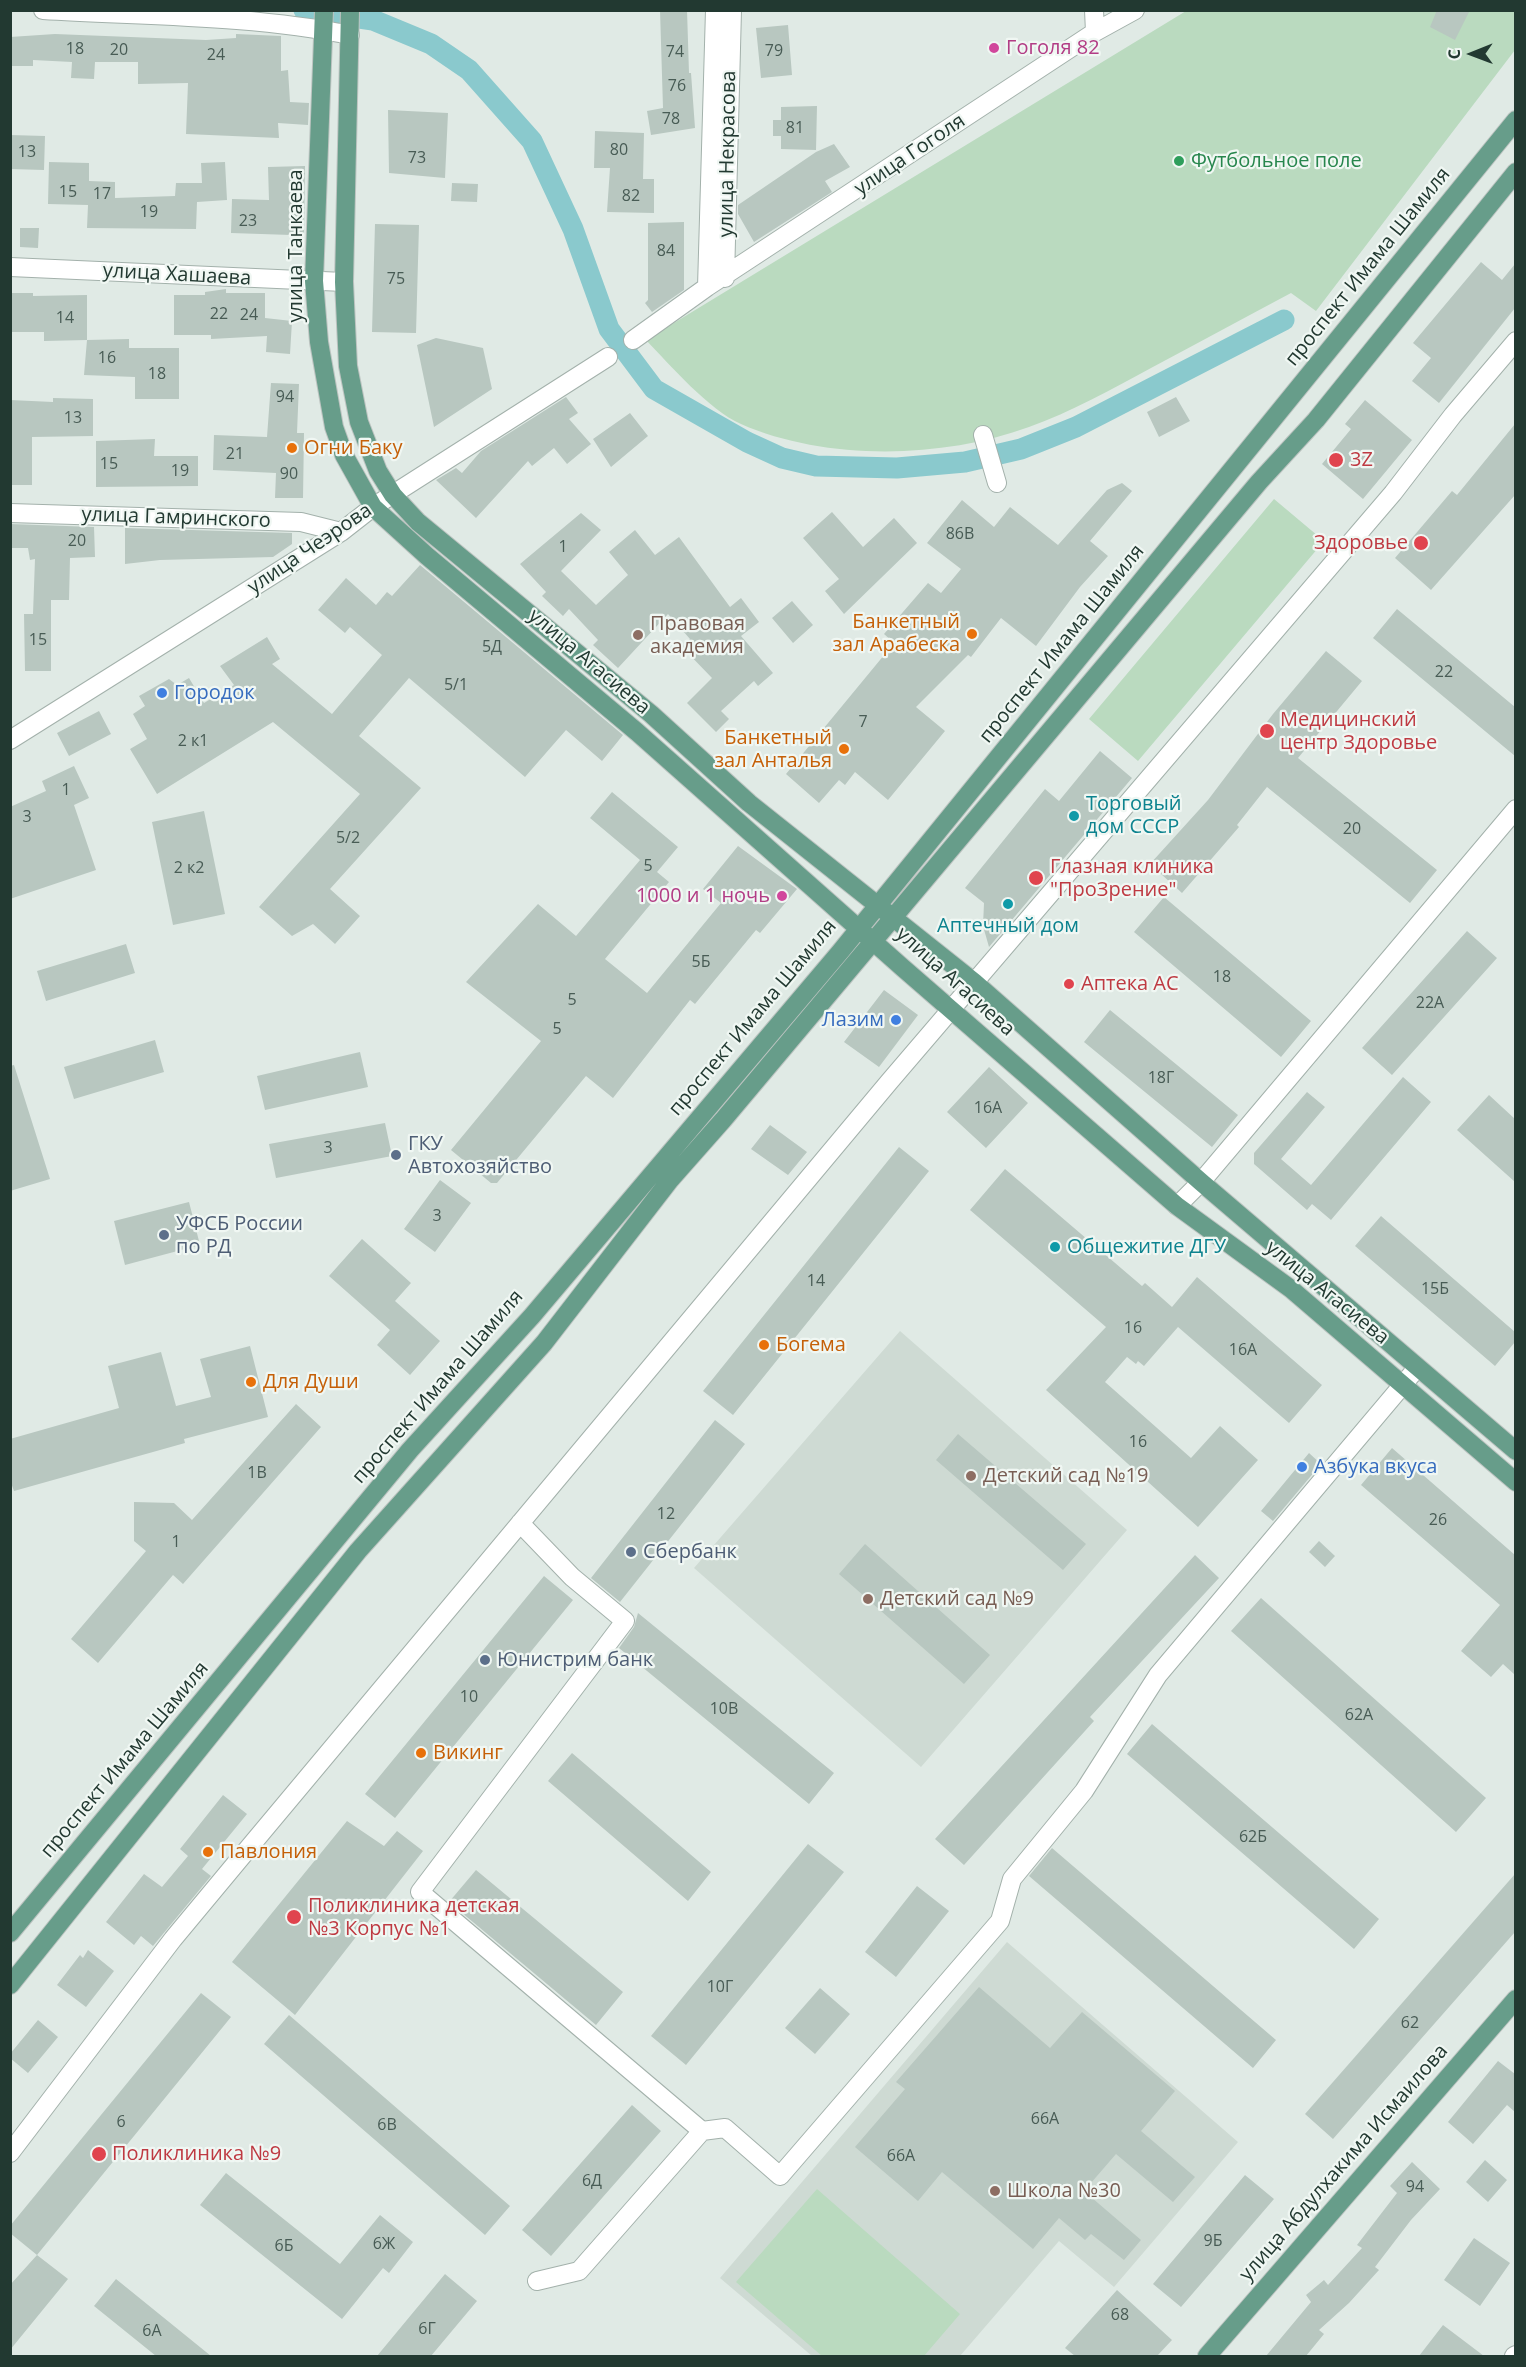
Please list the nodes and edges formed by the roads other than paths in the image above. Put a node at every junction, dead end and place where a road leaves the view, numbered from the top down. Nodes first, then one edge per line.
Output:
1 (43, 10) edge
2 (350, 10) edge
3 (714, 10) edge
4 (732, 10) edge
5 (1094, 10) edge
6 (1135, 10) edge
7 (323, 23) edge
8 (1105, 23) edge
9 (350, 35) junction
10 (1515, 120) edge
11 (1515, 172) edge
12 (10, 267) edge
13 (725, 278) junction
14 (314, 281) junction
15 (344, 282) junction
16 (707, 287) junction
17 (633, 340) dead end
18 (1515, 341) edge
19 (608, 357) dead end
20 (983, 435) dead end
21 (997, 483) dead end
22 (393, 495) junction
23 (373, 507) junction
24 (10, 513) edge
25 (341, 532) junction
26 (14, 734) edge
27 (1515, 809) edge
28 (877, 906) junction
29 (893, 918) junction
30 (860, 928) junction
31 (874, 940) junction
32 (974, 982) junction
33 (951, 1010) junction
34 (1201, 1182) junction
35 (1177, 1206) junction
36 (1417, 1368) junction
37 (1404, 1386) junction
38 (1515, 1451) edge
39 (1515, 1482) edge
40 (520, 1522) junction
41 (10, 1934) edge
42 (10, 1985) edge
43 (1515, 2000) edge
44 (702, 2131) junction
45 (10, 2153) edge
46 (537, 2282) dead end
47 (1207, 2356) edge

1 - 7 street
2 - 9 main road
3 - 16 street, улица Некрасова
4 - 13 street, улица Некрасова
5 - 8 street
6 - 8 street, улица Гоголя
7 - 9 street
7 - 14 main road, улица Танкаева
8 - 13 street, улица Гоголя
9 - 15 main road
10 - 28 main road, проспект Имама Шамиля
11 - 29 main road
12 - 14 street, улица Хашаева
13 - 16 street
14 - 15 street, улица Хашаева
14 - 23 main road, улица Танкаева
15 - 22 main road
16 - 17 street
18 - 32 street
19 - 22 street, улица Чеэрова
20 - 21 street
22 - 23 street, улица Чеэрова
22 - 28 main road, улица Агасиева
23 - 25 street, улица Чеэрова
23 - 30 main road, улица Агасиева
24 - 25 street, улица Гамринского
25 - 26 street, улица Чеэрова
27 - 34 street
28 - 29 main road, улица Агасиева
28 - 30 main road, проспект Имама Шамиля
29 - 31 main road
29 - 32 main road, улица Агасиева
30 - 31 main road, улица Агасиева
30 - 41 main road, проспект Имама Шамиля
31 - 33 main road, улица Агасиева
31 - 42 main road
32 - 33 street
32 - 34 main road, улица Агасиева
33 - 35 main road, улица Агасиева
33 - 40 street
34 - 35 street
34 - 36 main road, улица Агасиева
35 - 37 main road, улица Агасиева
36 - 37 street
36 - 38 main road, улица Агасиева
37 - 39 main road, улица Агасиева
37 - 44 street
40 - 44 street
40 - 45 street
43 - 47 main road, улица Абдулхакима Исмаилова
44 - 46 street

